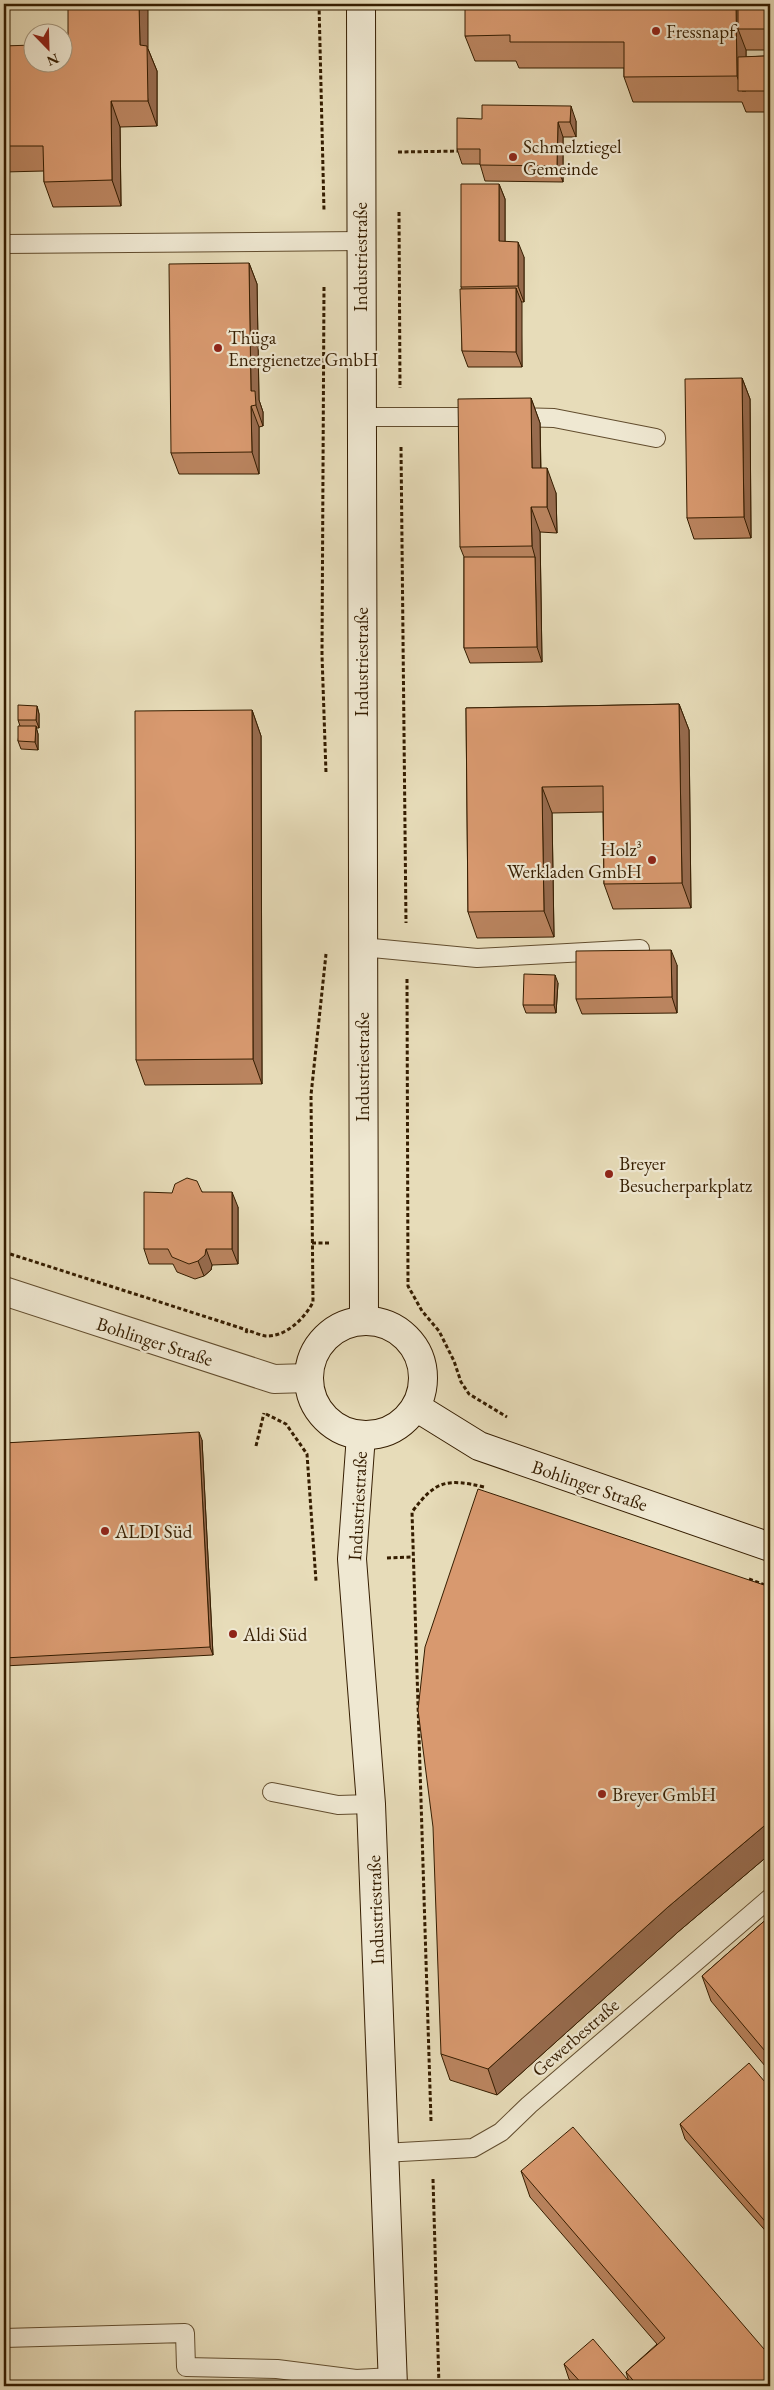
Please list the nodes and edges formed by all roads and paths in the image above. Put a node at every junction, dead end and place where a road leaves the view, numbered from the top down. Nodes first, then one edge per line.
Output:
1 (319, 4) edge
2 (361, 4) edge
3 (462, 150) edge
4 (398, 161) dead end
5 (399, 210) dead end
6 (326, 240) junction
7 (360, 241) junction
8 (4, 244) edge
9 (360, 417) junction
10 (400, 417) junction
11 (656, 438) dead end
12 (327, 779) dead end
13 (362, 947) junction
14 (640, 950) edge
15 (327, 951) dead end
16 (407, 951) junction
17 (4, 1252) edge
18 (4, 1291) edge
19 (364, 1321) junction
20 (289, 1329) dead end
21 (246, 1330) dead end
22 (309, 1378) junction
23 (416, 1407) junction
24 (264, 1413) dead end
25 (507, 1417) dead end
26 (362, 1435) junction
27 (256, 1446) dead end
28 (307, 1454) dead end
29 (485, 1487) dead end
30 (770, 1547) edge
31 (317, 1588) dead end
32 (272, 1792) dead end
33 (371, 1804) junction
34 (770, 1898) edge
35 (432, 2150) junction
36 (383, 2153) junction
37 (4, 2338) edge
38 (393, 2382) edge
39 (439, 2386) edge

1 - 6 path
2 - 7 street, Industriestraße
3 - 4 path
5 - 10 path
6 - 7 lane
6 - 8 lane
6 - 12 path
7 - 9 street, Industriestraße
9 - 10 lane
9 - 13 street, Industriestraße
10 - 11 lane
10 - 16 path
13 - 16 lane
13 - 19 street, Industriestraße
14 - 16 lane
15 - 20 path
16 - 25 path
17 - 21 path
18 - 22 street, Bohlinger Straße
19 - 22 street
19 - 23 street
22 - 26 street
23 - 26 street
23 - 30 street, Bohlinger Straße
24 - 27 path
26 - 33 street, Industriestraße
28 - 31 path
29 - 35 path
32 - 33 lane
33 - 36 street, Industriestraße
34 - 35 lane, Gewerbestraße
35 - 36 lane, Gewerbestraße
35 - 39 path
36 - 38 street, Industriestraße
37 - 38 lane

